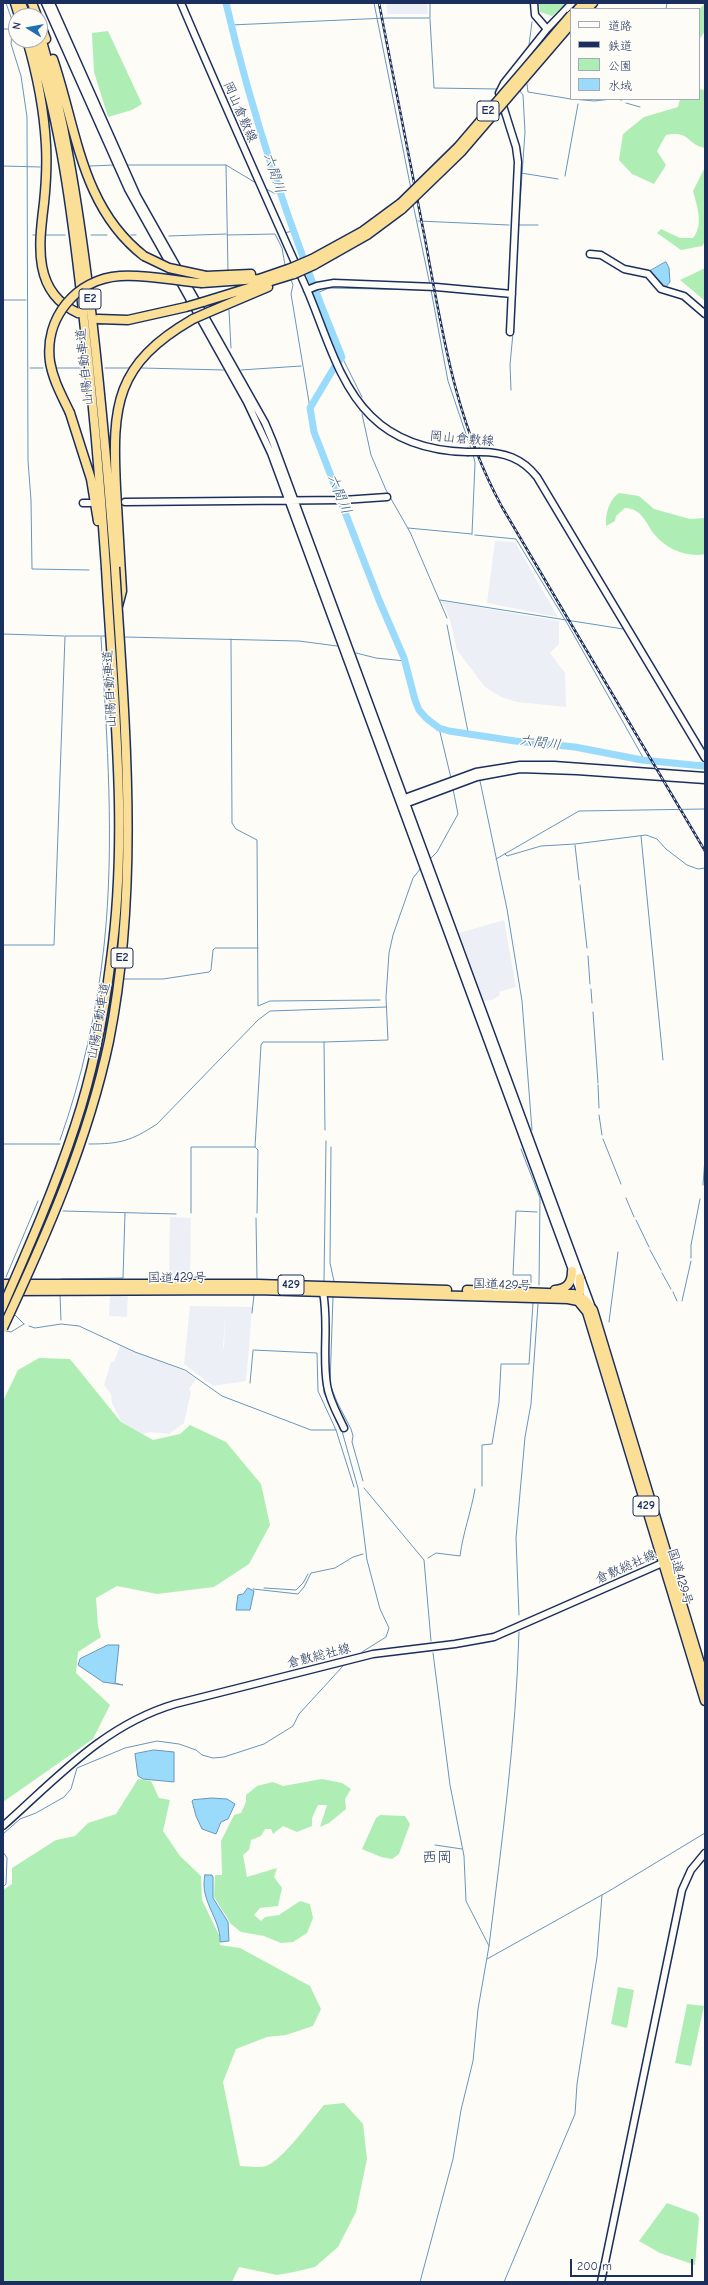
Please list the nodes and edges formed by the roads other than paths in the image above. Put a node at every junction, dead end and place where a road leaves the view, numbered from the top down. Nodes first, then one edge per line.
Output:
1 (45, 3) edge
2 (51, 3) edge
3 (181, 3) edge
4 (534, 3) edge
5 (572, 3) edge
6 (570, 16) edge
7 (570, 25) edge
8 (547, 30) junction
9 (29, 48) edge
10 (36, 48) edge
11 (45, 48) edge
12 (46, 48) edge
13 (120, 165) junction
14 (401, 206) junction
15 (590, 254) dead end
16 (293, 271) junction
17 (204, 280) junction
18 (308, 289) junction
19 (512, 294) junction
20 (78, 313) dead end
21 (705, 314) edge
22 (98, 319) dead end
23 (510, 332) dead end
24 (387, 497) dead end
25 (292, 500) junction
26 (125, 502) dead end
27 (118, 567) junction
28 (106, 568) junction
29 (705, 758) edge
30 (705, 776) edge
31 (705, 780) edge
32 (452, 783) junction
33 (403, 801) junction
34 (425, 864) junction
35 (572, 1271) junction
36 (580, 1278) junction
37 (3, 1284) edge
38 (3, 1291) edge
39 (323, 1292) junction
40 (540, 1292) junction
41 (579, 1297) junction
42 (3, 1306) edge
43 (590, 1311) junction
44 (3, 1328) edge
45 (344, 1428) dead end
46 (666, 1561) junction
47 (705, 1680) edge
48 (705, 1701) edge
49 (3, 1826) edge
50 (705, 1853) edge
51 (601, 2282) edge

1 - 13 street
2 - 13 street
3 - 18 street, 岡山倉敷線
4 - 8 street
5 - 8 street
6 - 14 highway, E2, bridge
7 - 14 highway, E2, bridge
8 - 19 street
9 - 20 highway
10 - 28 highway, 山陽自動車道 / E2
11 - 27 highway, 山陽自動車道 / E2
12 - 17 highway, bridge
13 - 25 street
14 - 16 highway, E2, bridge
15 - 21 street
16 - 17 highway
16 - 22 highway, bridge
16 - 27 highway, bridge
17 - 28 highway, bridge
18 - 19 street
18 - 29 street, 岡山倉敷線, bridge
19 - 23 street
24 - 25 street
25 - 26 street
25 - 33 street
27 - 44 highway, 山陽自動車道 / E2, bridge
28 - 42 highway, 山陽自動車道 / E2, bridge
30 - 32 street
31 - 32 street
32 - 33 street
33 - 34 street
34 - 35 street
34 - 36 street
35 - 40 highway
35 - 41 street
36 - 41 highway
36 - 43 street
37 - 40 highway, 国道429号 / 429
38 - 39 highway, 国道429号 / 429
39 - 41 highway, 国道429号 / 429
39 - 45 street
40 - 41 highway, 国道429号 / 429
41 - 43 highway
43 - 46 highway, 国道429号 / 429
46 - 47 highway, 国道429号 / 429
46 - 48 highway, 国道429号 / 429
46 - 49 street, 倉敷総社線
50 - 51 street

